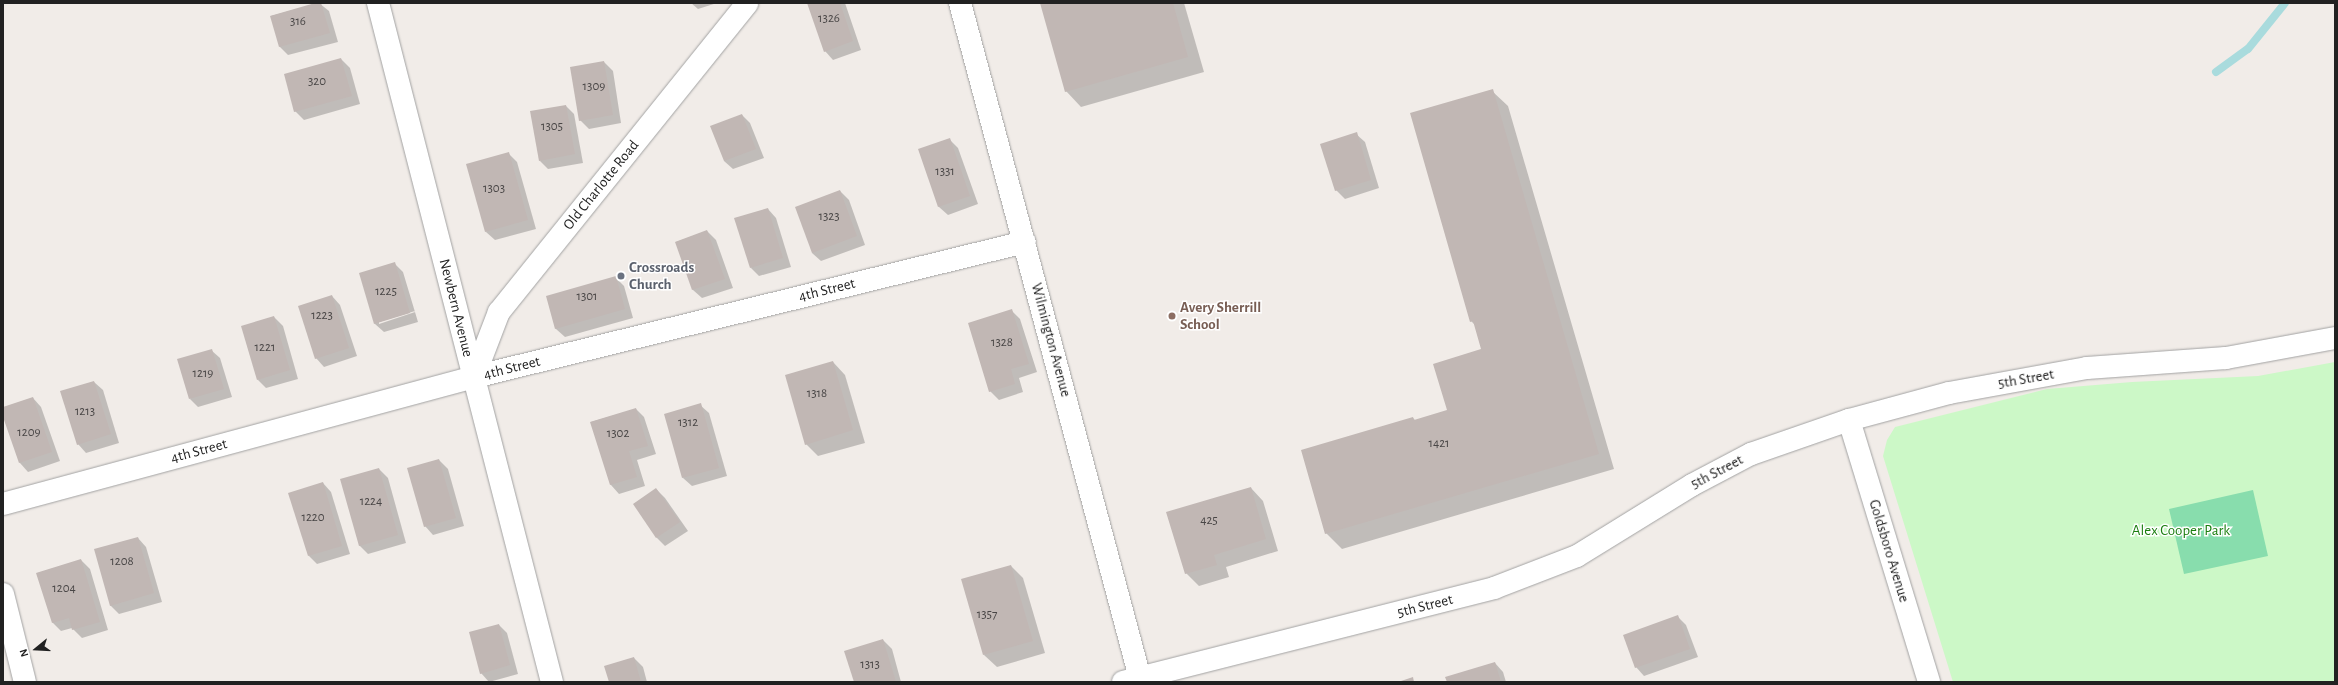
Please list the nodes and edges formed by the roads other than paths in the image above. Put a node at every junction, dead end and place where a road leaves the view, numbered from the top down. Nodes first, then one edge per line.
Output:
1 (378, 3) edge
2 (747, 3) edge
3 (960, 3) edge
4 (1025, 242) junction
5 (2335, 338) edge
6 (474, 377) junction
7 (1849, 420) junction
8 (3, 504) edge
9 (3, 594) edge
10 (1131, 680) edge
11 (25, 682) edge
12 (552, 682) edge
13 (1929, 682) edge

1 - 6 street, Newbern Avenue
2 - 6 street, Old Charlotte Road
3 - 4 street, Wilmington Avenue
4 - 6 street, 4th Street
4 - 10 street, Wilmington Avenue
5 - 7 street, 5th Street
6 - 8 street, 4th Street
6 - 12 street, Newbern Avenue
7 - 10 street, 5th Street
7 - 13 street, Goldsboro Avenue
9 - 11 street

